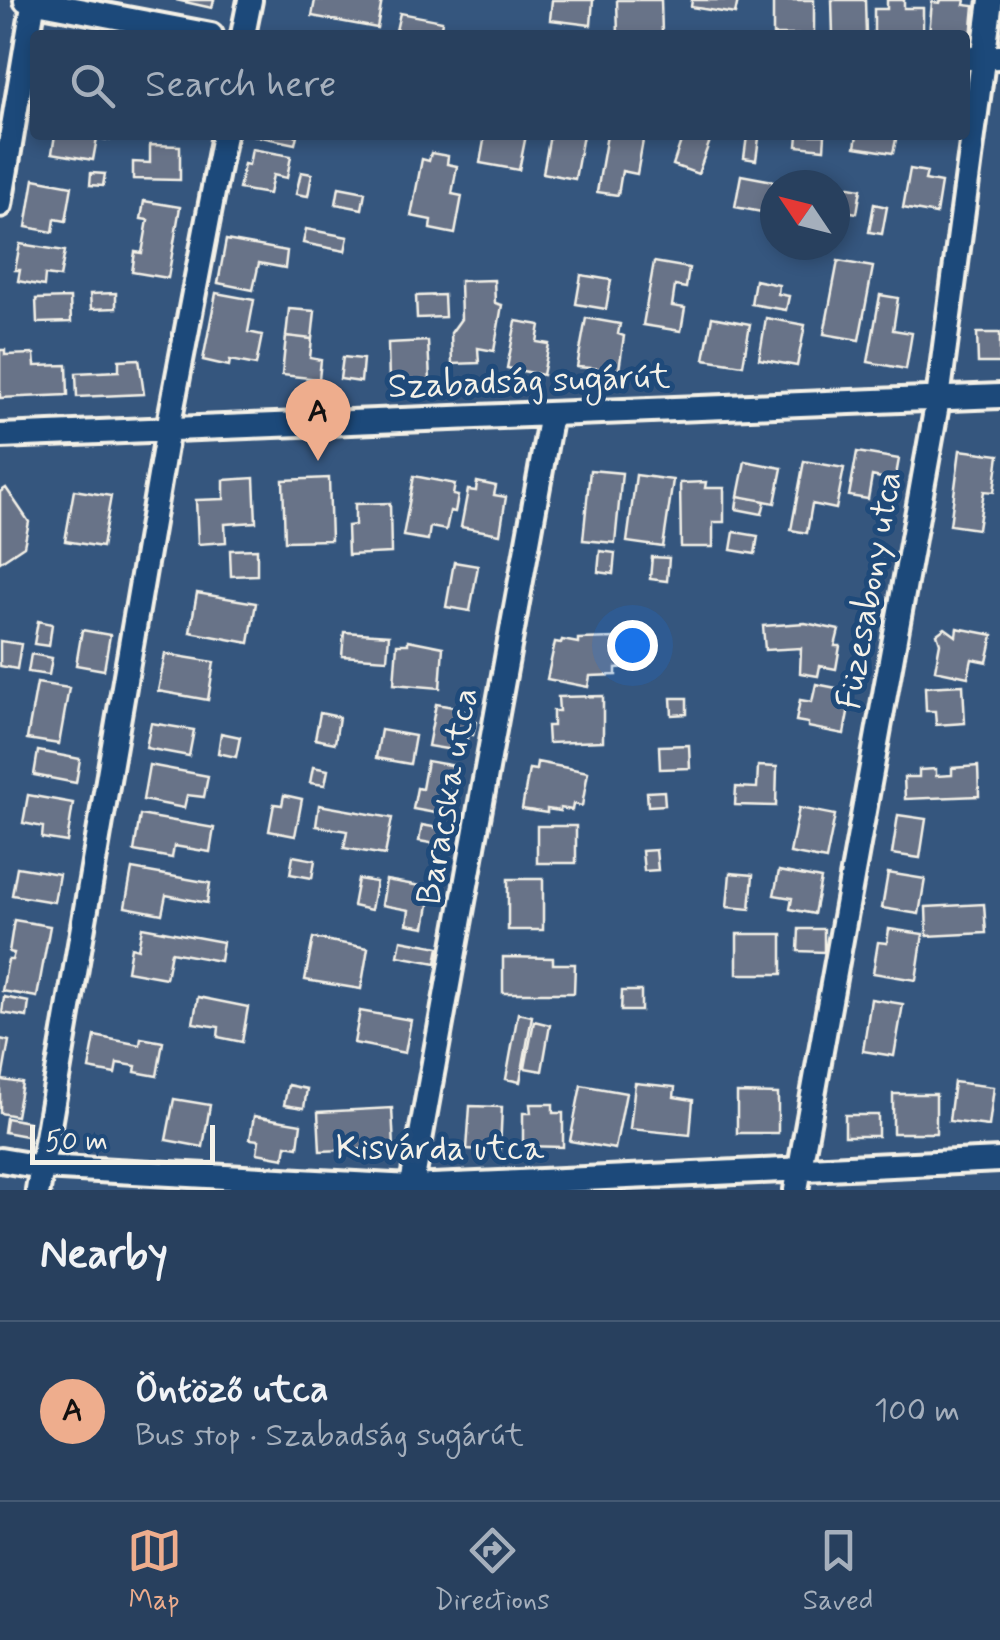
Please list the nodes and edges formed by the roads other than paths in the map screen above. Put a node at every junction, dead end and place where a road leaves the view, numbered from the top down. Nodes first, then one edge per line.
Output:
1 (32, 0) edge
2 (250, 0) edge
3 (992, 0) edge
4 (185, 30) edge
5 (244, 30) edge
6 (983, 58) edge
7 (223, 140) edge
8 (0, 204) edge
9 (1000, 396) edge
10 (938, 399) junction
11 (551, 414) junction
12 (168, 429) junction
13 (0, 436) edge
14 (0, 1160) edge
15 (1000, 1160) edge
16 (40, 1178) edge
17 (798, 1181) edge
18 (411, 1189) edge

1 - 4 street
1 - 8 street
2 - 5 street
3 - 6 street, Füzesabony utca
6 - 10 street, Füzesabony utca
7 - 12 street
9 - 10 street, Szabadság sugárút
10 - 11 street, Szabadság sugárút
10 - 17 street, Füzesabony utca
11 - 12 street, Szabadság sugárút
11 - 18 street, Baracska utca
12 - 13 street, Szabadság sugárút
12 - 16 street
14 - 16 street, Kisvárda utca
15 - 17 street, Kisvárda utca
16 - 18 street, Kisvárda utca
17 - 18 street, Kisvárda utca

